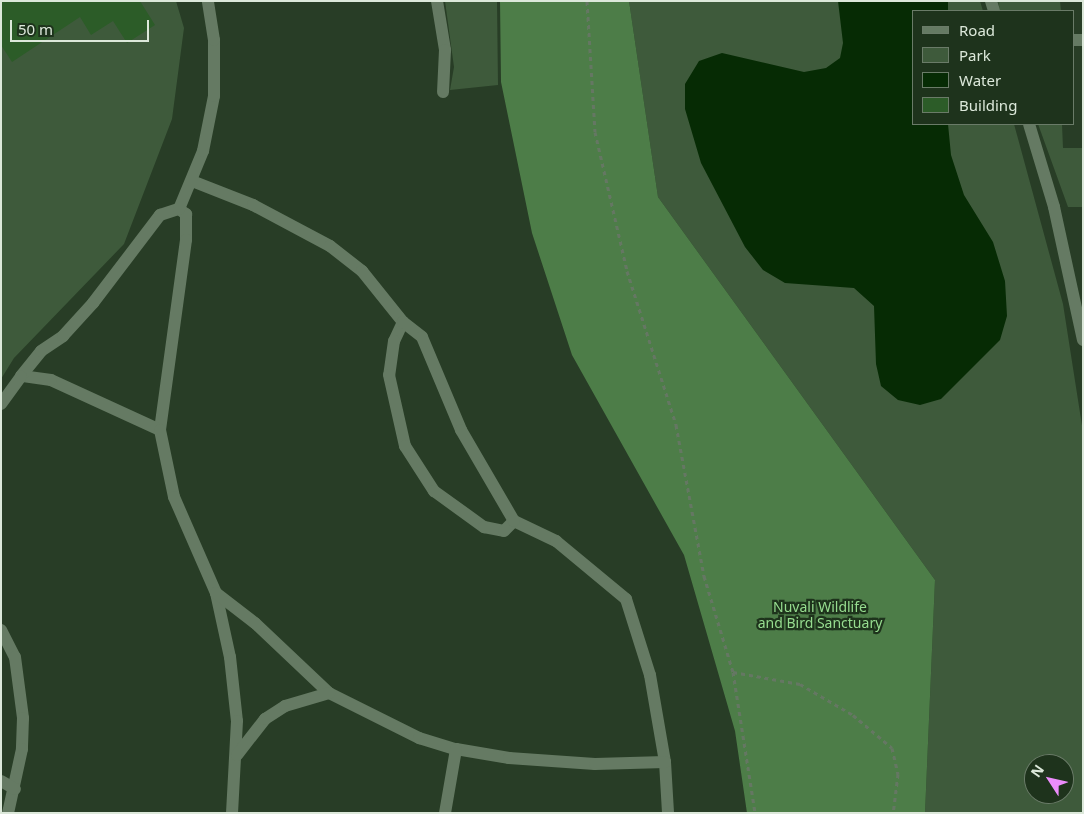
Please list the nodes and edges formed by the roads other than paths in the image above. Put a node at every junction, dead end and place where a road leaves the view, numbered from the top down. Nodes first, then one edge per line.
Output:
1 (208, 1) edge
2 (437, 1) edge
3 (443, 92) dead end
4 (1029, 125) edge
5 (192, 181) junction
6 (179, 209) junction
7 (1079, 292) edge
8 (403, 322) junction
9 (1083, 340) edge
10 (21, 376) junction
11 (1, 404) edge
12 (160, 430) junction
13 (514, 521) junction
14 (216, 593) junction
15 (1, 630) edge
16 (329, 693) junction
17 (456, 749) junction
18 (236, 755) junction
19 (665, 762) junction
20 (1, 781) edge
21 (15, 789) junction
22 (8, 813) edge
23 (232, 813) edge
24 (445, 813) edge
25 (668, 813) edge

1 - 5 street
2 - 3 street
4 - 7 street
5 - 6 street
5 - 8 street
6 - 10 street
6 - 12 street
7 - 9 street
8 - 13 street
8 - 13 street
10 - 11 street
10 - 12 street
12 - 14 street
13 - 19 street
14 - 16 street
14 - 18 street
15 - 21 street
16 - 17 street
16 - 18 street
17 - 19 street
17 - 24 street
18 - 23 street
19 - 25 street
20 - 21 street
21 - 22 street

